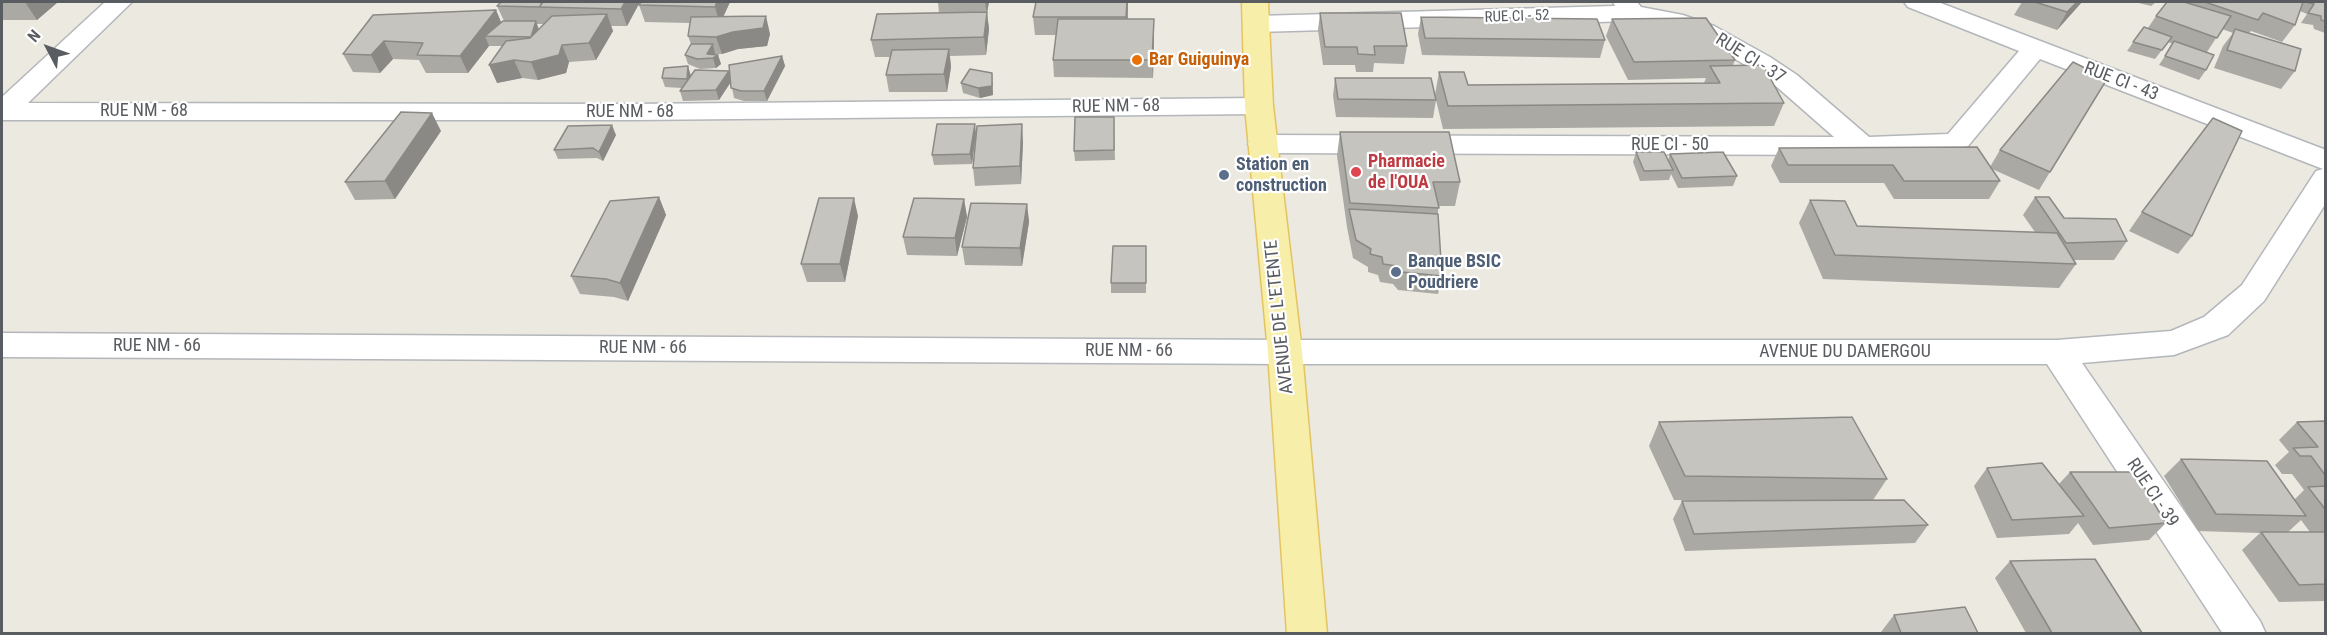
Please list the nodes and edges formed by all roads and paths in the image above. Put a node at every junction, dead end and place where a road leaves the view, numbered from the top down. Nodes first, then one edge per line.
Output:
1 (119, 2) edge
2 (1917, 2) edge
3 (1629, 8) edge
4 (1256, 13) edge
5 (2034, 49) junction
6 (1259, 106) junction
7 (2, 111) edge
8 (1262, 144) junction
9 (1862, 146) junction
10 (2325, 161) edge
11 (2325, 178) edge
12 (2, 345) edge
13 (1285, 352) junction
14 (2057, 352) junction
15 (1307, 633) edge
16 (2246, 633) edge

1 - 7 street
2 - 5 street, RUE CI - 43
3 - 4 street, RUE CI - 52
3 - 9 street, RUE CI - 37
4 - 6 main road, AVENUE DE L'ETENTE
5 - 9 street, RUE CI - 50
5 - 10 street, RUE CI - 43
6 - 7 street, RUE NM - 68
6 - 8 main road, AVENUE DE L'ETENTE
8 - 9 street, RUE CI - 50
8 - 13 main road, AVENUE DE L'ETENTE
11 - 14 street, AVENUE DU DAMERGOU
12 - 13 street, RUE NM - 66
13 - 14 street, AVENUE DU DAMERGOU
13 - 15 main road, AVENUE DE L'ETENTE
14 - 16 street, RUE CI - 39

